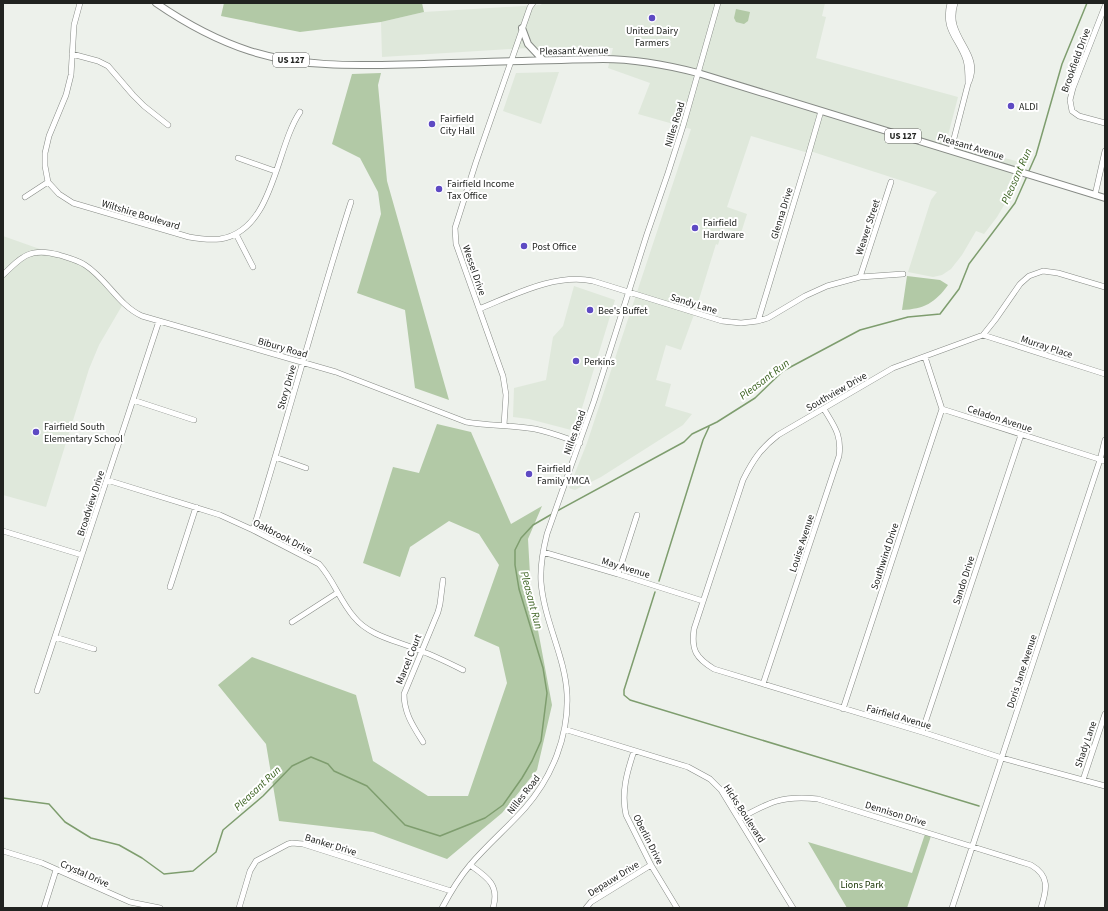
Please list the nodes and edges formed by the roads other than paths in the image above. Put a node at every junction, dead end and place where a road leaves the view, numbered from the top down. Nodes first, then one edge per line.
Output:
1 (80, 3) edge
2 (156, 3) edge
3 (718, 3) edge
4 (950, 3) edge
5 (955, 3) edge
6 (531, 4) edge
7 (1105, 6) edge
8 (522, 28) junction
9 (72, 54) junction
10 (543, 60) junction
11 (511, 61) junction
12 (698, 73) junction
13 (968, 84) junction
14 (821, 111) junction
15 (300, 112) dead end
16 (1105, 123) edge
17 (168, 124) dead end
18 (951, 150) junction
19 (1105, 151) edge
20 (238, 158) dead end
21 (275, 171) junction
22 (48, 182) junction
23 (891, 182) dead end
24 (1095, 195) junction
25 (25, 198) dead end
26 (1105, 198) edge
27 (351, 202) dead end
28 (236, 234) junction
29 (253, 267) dead end
30 (903, 274) dead end
31 (3, 275) edge
32 (860, 277) junction
33 (1105, 287) edge
34 (628, 292) junction
35 (479, 309) junction
36 (159, 321) junction
37 (758, 321) junction
38 (983, 335) junction
39 (925, 357) junction
40 (302, 362) junction
41 (1105, 374) edge
42 (133, 400) junction
43 (824, 409) junction
44 (942, 409) junction
45 (194, 420) dead end
46 (504, 426) junction
47 (1021, 435) junction
48 (1105, 440) edge
49 (580, 443) junction
50 (275, 457) junction
51 (1103, 460) edge
52 (306, 468) dead end
53 (107, 480) junction
54 (196, 507) junction
55 (637, 515) dead end
56 (253, 530) junction
57 (3, 531) edge
58 (543, 552) junction
59 (82, 555) junction
60 (618, 574) junction
61 (443, 580) dead end
62 (170, 587) dead end
63 (337, 593) junction
64 (703, 601) junction
65 (292, 622) dead end
66 (55, 637) junction
67 (94, 649) dead end
68 (421, 650) junction
69 (695, 652) joint
70 (463, 670) dead end
71 (763, 684) junction
72 (37, 691) dead end
73 (843, 709) junction
74 (1105, 714) edge
75 (564, 729) junction
76 (922, 732) junction
77 (423, 742) dead end
78 (634, 750) junction
79 (1002, 758) junction
80 (1083, 780) junction
81 (1105, 786) edge
82 (739, 819) junction
83 (973, 847) junction
84 (3, 851) edge
85 (651, 865) junction
86 (470, 866) junction
87 (56, 870) junction
88 (451, 891) junction
89 (139, 906) edge
90 (44, 908) edge
91 (160, 908) edge
92 (238, 908) edge
93 (442, 908) edge
94 (493, 908) edge
95 (586, 908) edge
96 (677, 908) edge
97 (793, 908) edge
98 (952, 908) edge
99 (1041, 908) edge

1 - 9 street
2 - 11 main road, Pleasant Avenue / US 127
3 - 12 street, Nilles Road
4 - 13 street
5 - 13 street
6 - 8 street, Wessel Drive
7 - 16 street, Brookfield Drive
8 - 10 main road
8 - 11 street, Wessel Drive
9 - 17 street
9 - 22 street
10 - 11 main road, Pleasant Avenue / US 127
10 - 12 main road, Pleasant Avenue / US 127
11 - 35 street, Wessel Drive
12 - 14 main road, Pleasant Avenue / US 127
12 - 34 street, Nilles Road
13 - 18 street
14 - 18 main road, Pleasant Avenue / US 127
14 - 37 street, Glenna Drive
15 - 21 street
18 - 24 main road, Pleasant Avenue / US 127
19 - 24 street
20 - 21 street
21 - 28 street
22 - 25 street
22 - 28 street, Wiltshire Boulevard
23 - 32 street, Weaver Street
24 - 26 main road, Pleasant Avenue / US 127
27 - 40 street, Story Drive
28 - 29 street
30 - 32 street, Sandy Lane
31 - 36 street, Bibury Road
32 - 37 street, Sandy Lane
33 - 38 street, Southview Drive
34 - 35 street, Sandy Lane
34 - 37 street, Sandy Lane
34 - 49 street, Nilles Road
35 - 46 street, Wessel Drive
36 - 40 street, Bibury Road
36 - 42 street, Broadview Drive
38 - 39 street, Southview Drive
38 - 41 street, Murray Place
39 - 43 street, Southview Drive
39 - 44 street
40 - 46 street, Bibury Road
40 - 50 street, Story Drive
42 - 45 street
42 - 53 street, Broadview Drive
43 - 64 street, Southview Drive
43 - 71 street, Louise Avenue
44 - 47 street, Celadon Avenue
44 - 73 street, Southwind Drive
46 - 49 street, Bibury Road
47 - 51 street, Celadon Avenue
47 - 76 street, Sando Drive
48 - 51 street, Doris Jane Avenue
49 - 58 street, Nilles Road
50 - 52 street
50 - 56 street, Story Drive
51 - 79 street, Doris Jane Avenue
53 - 54 street, Oakbrook Drive
53 - 59 street, Broadview Drive
54 - 56 street, Oakbrook Drive
54 - 62 street
55 - 60 street
56 - 63 street, Oakbrook Drive
57 - 59 street
58 - 60 street, May Avenue
58 - 75 street, Nilles Road
59 - 66 street, Broadview Drive
60 - 64 street, May Avenue
61 - 68 street, Marcel Court
63 - 65 street
63 - 68 street, Oakbrook Drive
64 - 69 street, Southview Drive
66 - 67 street
66 - 72 street, Broadview Drive
68 - 70 street, Oakbrook Drive
68 - 77 street, Marcel Court
69 - 71 street, Fairfield Avenue
71 - 73 street, Fairfield Avenue
73 - 76 street, Fairfield Avenue
74 - 80 street, Shady Lane
75 - 78 street, Hicks Boulevard
75 - 86 street, Nilles Road
76 - 79 street, Fairfield Avenue
78 - 82 street, Hicks Boulevard
78 - 85 street, Oberlin Drive
79 - 80 street, Fairfield Avenue
79 - 83 street, Doris Jane Avenue
80 - 81 street, Fairfield Avenue
82 - 83 street, Dennison Drive
82 - 97 street, Hicks Boulevard
83 - 98 street, Doris Jane Avenue
83 - 99 street, Dennison Drive
84 - 87 street, Crystal Drive
85 - 95 street, Depauw Drive
85 - 96 street, Oberlin Drive
86 - 88 street, Nilles Road
86 - 94 street
87 - 89 street, Crystal Drive
87 - 90 street
88 - 92 street, Banker Drive
88 - 93 street, Nilles Road
89 - 91 street, Crystal Drive

